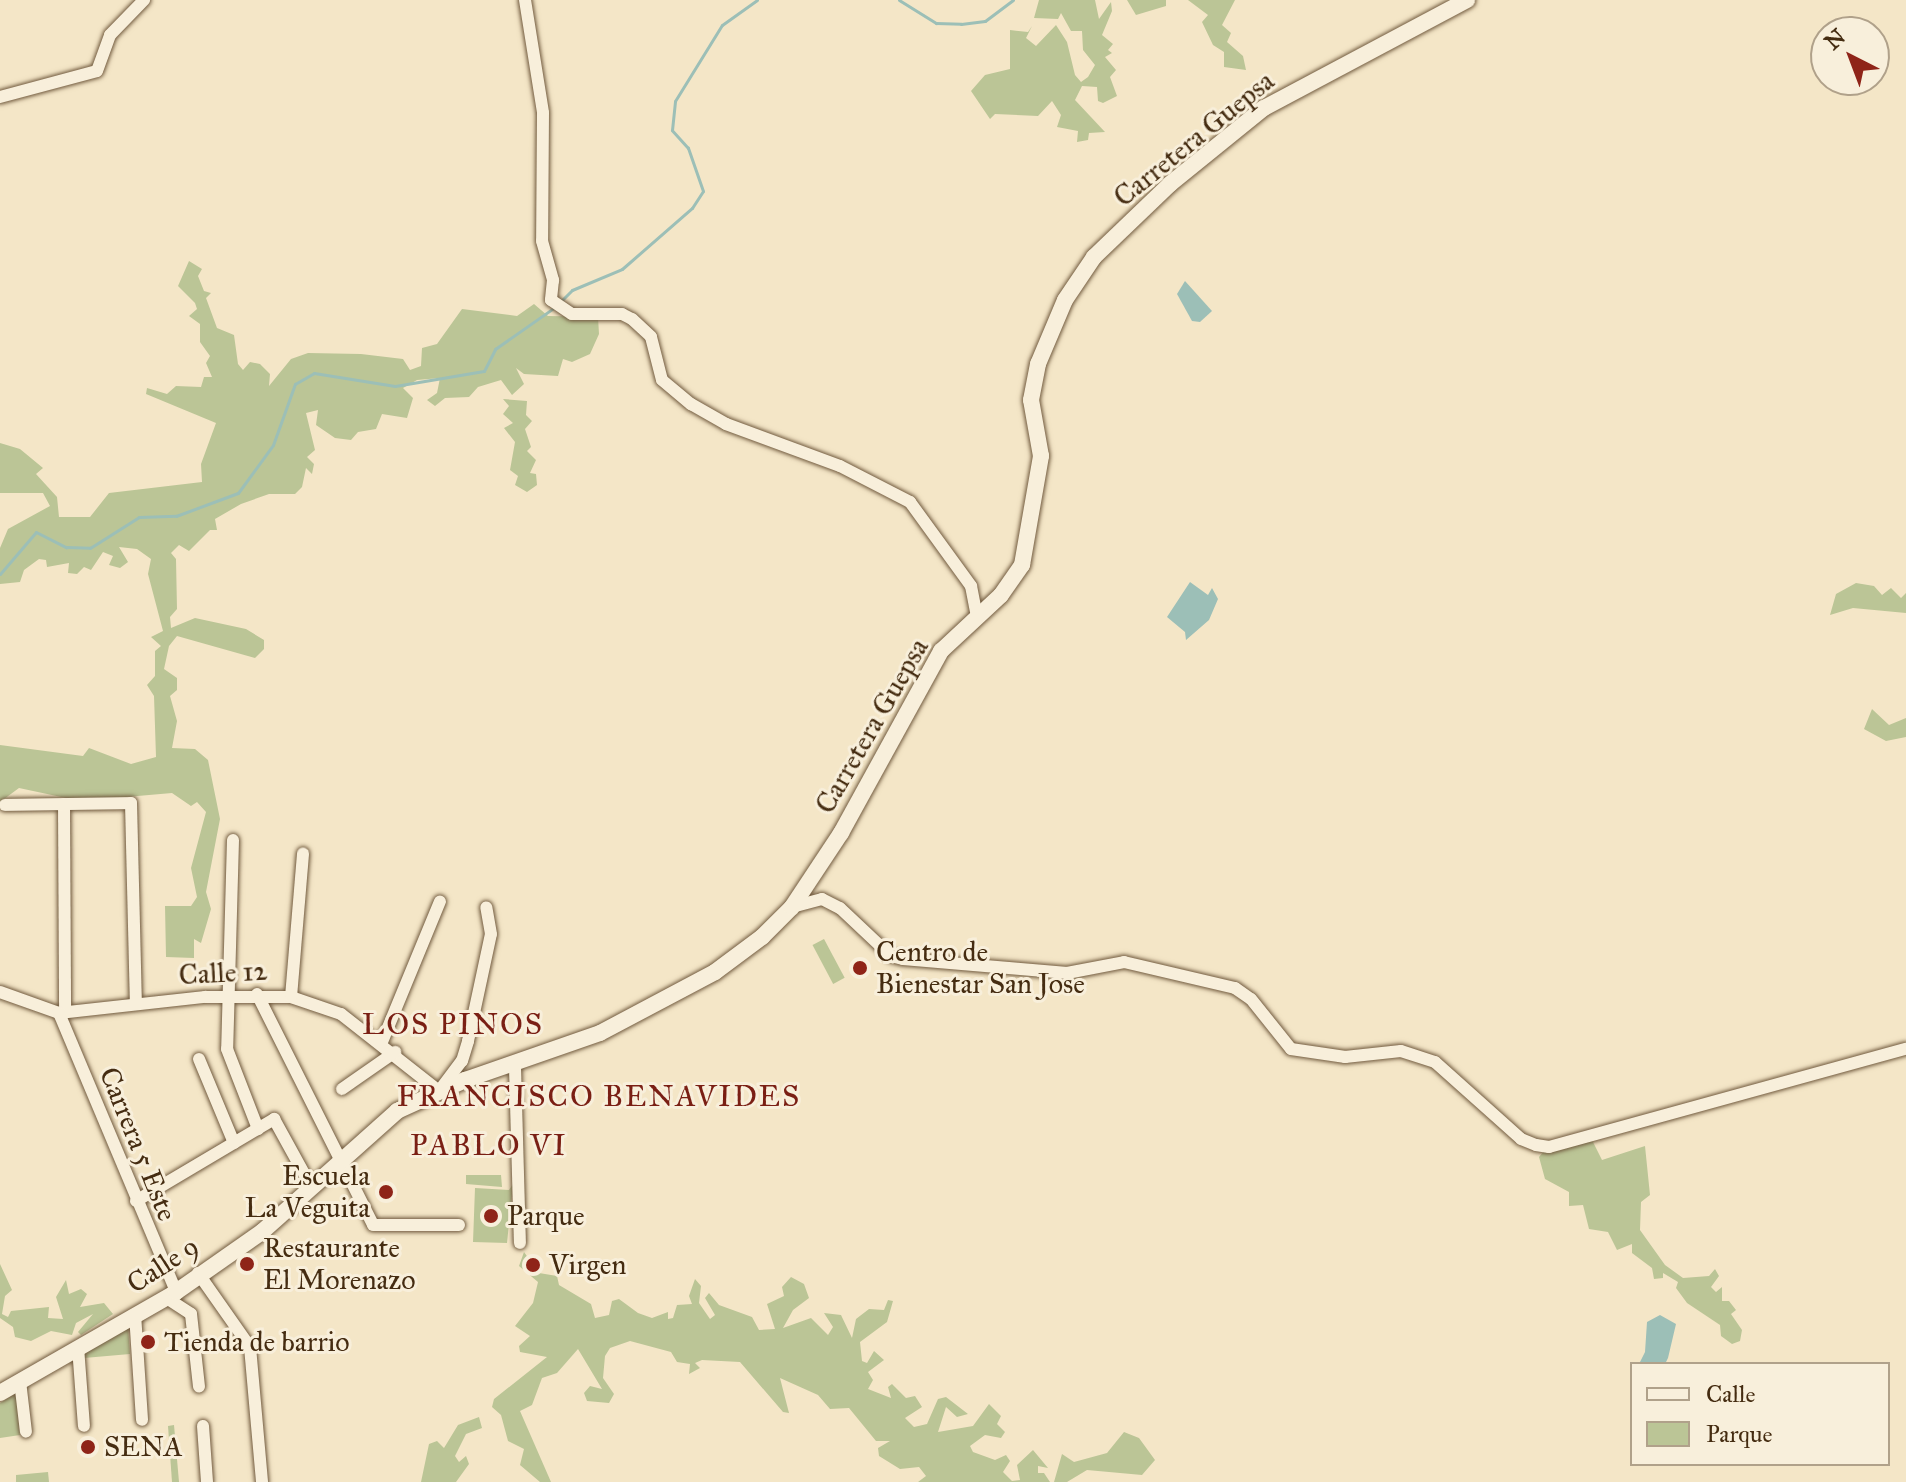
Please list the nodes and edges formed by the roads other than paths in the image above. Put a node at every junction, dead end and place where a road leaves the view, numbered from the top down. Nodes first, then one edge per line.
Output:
1 (144, 0) edge
2 (525, 0) edge
3 (1467, 0) edge
4 (0, 97) edge
5 (977, 617) junction
6 (64, 804) junction
7 (5, 805) dead end
8 (233, 840) dead end
9 (303, 853) dead end
10 (440, 901) dead end
11 (486, 907) dead end
12 (792, 907) junction
13 (0, 992) edge
14 (257, 994) junction
15 (230, 995) junction
16 (291, 997) junction
17 (136, 1003) junction
18 (62, 1012) junction
19 (382, 1042) junction
20 (1906, 1049) edge
21 (395, 1052) junction
22 (199, 1059) dead end
23 (515, 1067) junction
24 (342, 1089) dead end
25 (439, 1091) junction
26 (258, 1129) junction
27 (234, 1143) junction
28 (340, 1162) junction
29 (312, 1188) junction
30 (136, 1201) junction
31 (459, 1225) dead end
32 (520, 1243) dead end
33 (198, 1273) junction
34 (170, 1294) junction
35 (135, 1314) junction
36 (78, 1347) junction
37 (20, 1381) junction
38 (199, 1387) dead end
39 (0, 1393) edge
40 (142, 1420) dead end
41 (84, 1426) dead end
42 (203, 1426) dead end
43 (26, 1432) dead end
44 (207, 1482) edge
45 (262, 1482) edge

1 - 4 street
2 - 5 street
3 - 5 street, Carretera Guepsa
5 - 12 street, Carretera Guepsa
6 - 7 street
6 - 17 street
6 - 18 street, Carrera 5 Este
8 - 15 street
9 - 16 street
10 - 19 street
11 - 25 street
12 - 20 street
12 - 23 street, Carretera Guepsa
13 - 18 street, Calle 12
14 - 15 street, Calle 12
14 - 16 street, Calle 12
14 - 28 street
15 - 17 street, Calle 12
15 - 26 street
16 - 19 street, Calle 12
17 - 18 street, Calle 12
18 - 30 street, Carrera 5 Este
19 - 21 street, Calle 12
21 - 24 street
21 - 25 street, Calle 12
22 - 27 street
23 - 25 street
23 - 32 street
25 - 28 street, Calle 9
26 - 27 street
26 - 29 street
27 - 30 street
28 - 29 street, Calle 9
28 - 31 street
29 - 33 street, Calle 9
30 - 34 street, Carrera 5 Este
33 - 34 street, Calle 9
33 - 45 street
34 - 35 street, Calle 9
34 - 38 street
35 - 36 street, Calle 9
35 - 40 street
36 - 37 street, Calle 9
36 - 41 street
37 - 39 street, Calle 9
37 - 43 street
42 - 44 street

